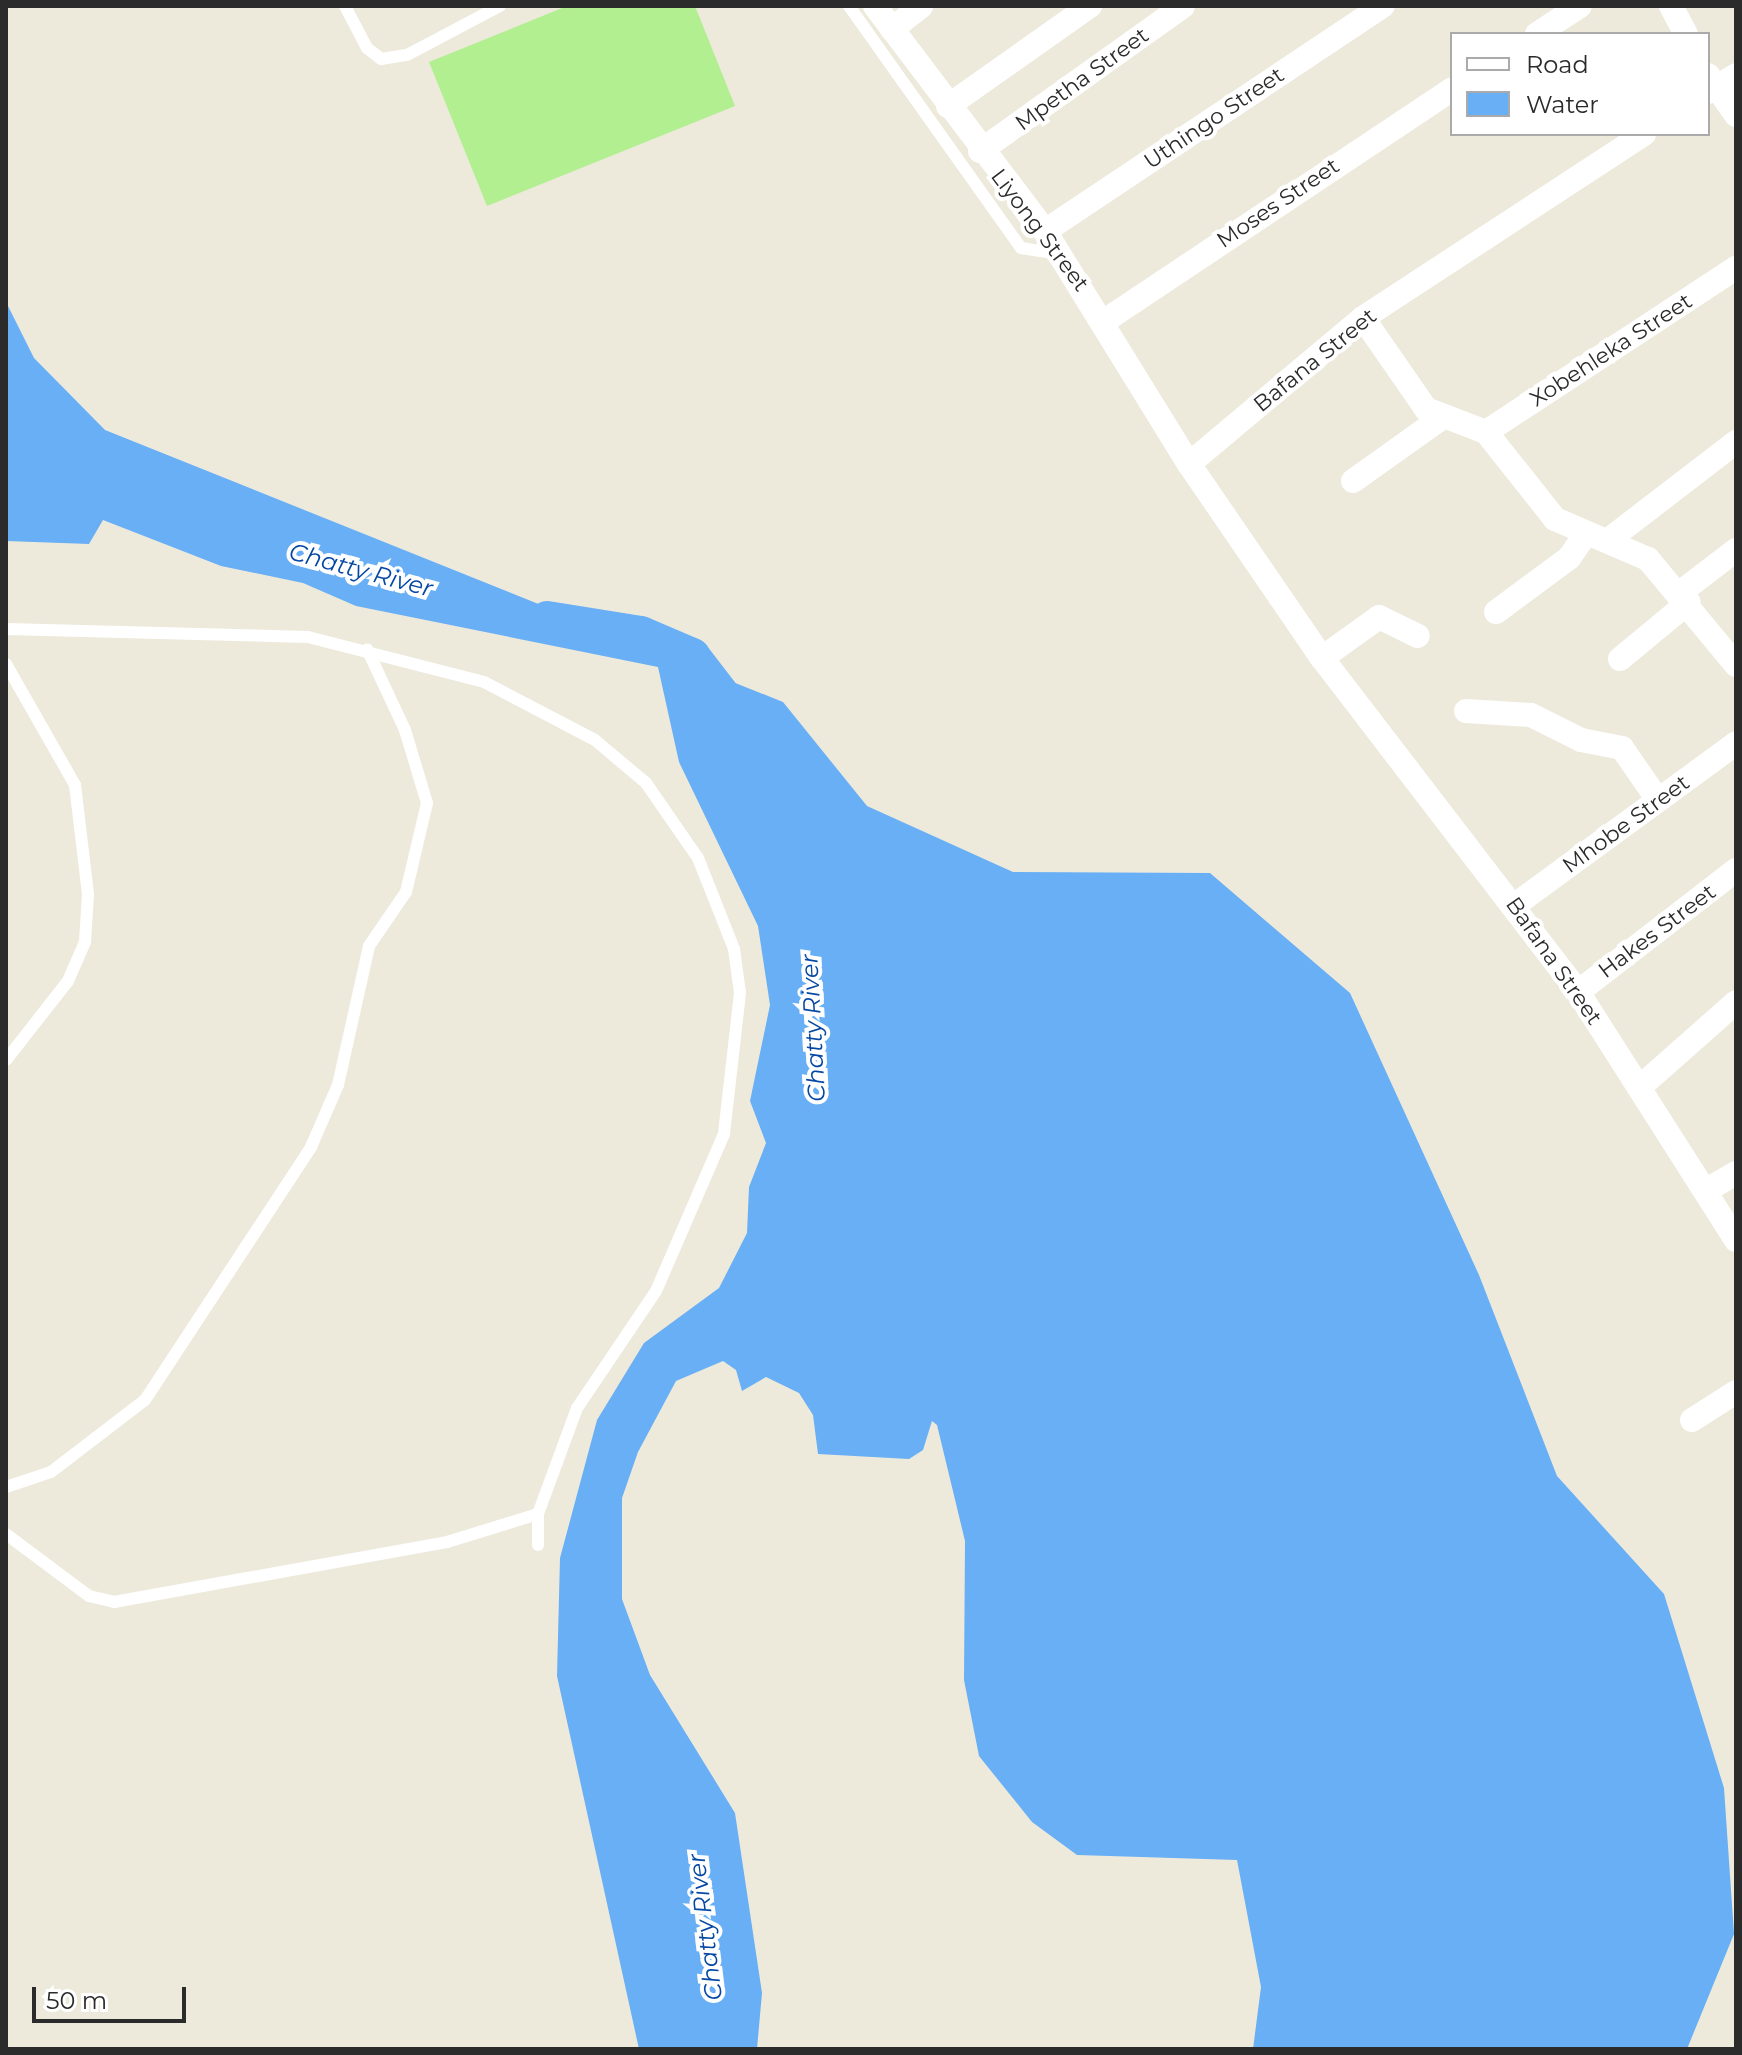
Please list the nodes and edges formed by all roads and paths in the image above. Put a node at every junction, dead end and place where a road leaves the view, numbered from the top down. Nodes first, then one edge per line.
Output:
1 (345, 6) edge
2 (500, 6) edge
3 (849, 6) edge
4 (875, 6) edge
5 (921, 6) edge
6 (1090, 6) edge
7 (1183, 6) edge
8 (1383, 6) edge
9 (1580, 6) edge
10 (1674, 7) edge
11 (892, 29) junction
12 (1540, 32) edge
13 (1685, 32) edge
14 (1717, 83) edge
15 (1450, 90) edge
16 (948, 106) junction
17 (1736, 115) edge
18 (1641, 136) edge
19 (980, 151) junction
20 (1045, 231) junction
21 (1061, 253) junction
22 (1736, 268) edge
23 (1363, 318) junction
24 (1106, 320) junction
25 (1440, 419) junction
26 (1486, 432) junction
27 (1736, 442) edge
28 (1189, 464) junction
29 (1353, 481) dead end
30 (1586, 534) junction
31 (1611, 538) junction
32 (1736, 550) edge
33 (1685, 597) junction
34 (1496, 612) dead end
35 (6, 629) edge
36 (1418, 636) dead end
37 (367, 649) junction
38 (1322, 658) junction
39 (1620, 659) dead end
40 (6, 664) edge
41 (1736, 665) edge
42 (1466, 711) dead end
43 (1736, 743) edge
44 (1658, 800) junction
45 (1736, 870) edge
46 (1515, 905) junction
47 (1578, 992) junction
48 (1736, 1002) edge
49 (6, 1060) edge
50 (1640, 1087) junction
51 (1736, 1173) edge
52 (1705, 1191) junction
53 (1736, 1240) edge
54 (1736, 1392) edge
55 (1692, 1420) dead end
56 (6, 1487) edge
57 (538, 1514) junction
58 (6, 1534) edge
59 (538, 1545) dead end

1 - 2 lane
3 - 21 lane
4 - 11 street, Liyong Street
5 - 11 street
6 - 16 street
7 - 19 street, Mpetha Street
8 - 20 street, Uthingo Street
9 - 12 street
10 - 13 street
11 - 16 street, Liyong Street
14 - 17 street
15 - 24 street, Moses Street
16 - 19 street, Liyong Street
18 - 23 street, Bafana Street
19 - 20 street, Liyong Street
20 - 21 street, Liyong Street
21 - 24 street, Liyong Street
22 - 26 street, Xobehleka Street
23 - 25 street
23 - 28 street, Bafana Street
24 - 28 street, Liyong Street
25 - 26 street
25 - 29 street
26 - 30 street
27 - 31 street
28 - 38 street, Bafana Street
30 - 31 street
30 - 34 street
31 - 33 street
32 - 33 street
33 - 39 street
33 - 41 street
35 - 37 lane
36 - 38 street
37 - 56 lane
37 - 57 lane
38 - 46 street, Bafana Street
40 - 49 lane
42 - 44 street
43 - 44 street, Mhobe Street
44 - 46 street, Mhobe Street
45 - 47 street, Hakes Street
46 - 47 street, Bafana Street
47 - 50 street, Bafana Street
48 - 50 street
50 - 52 street, Bafana Street
51 - 52 street
52 - 53 street, Bafana Street
54 - 55 street
57 - 58 lane
57 - 59 lane

